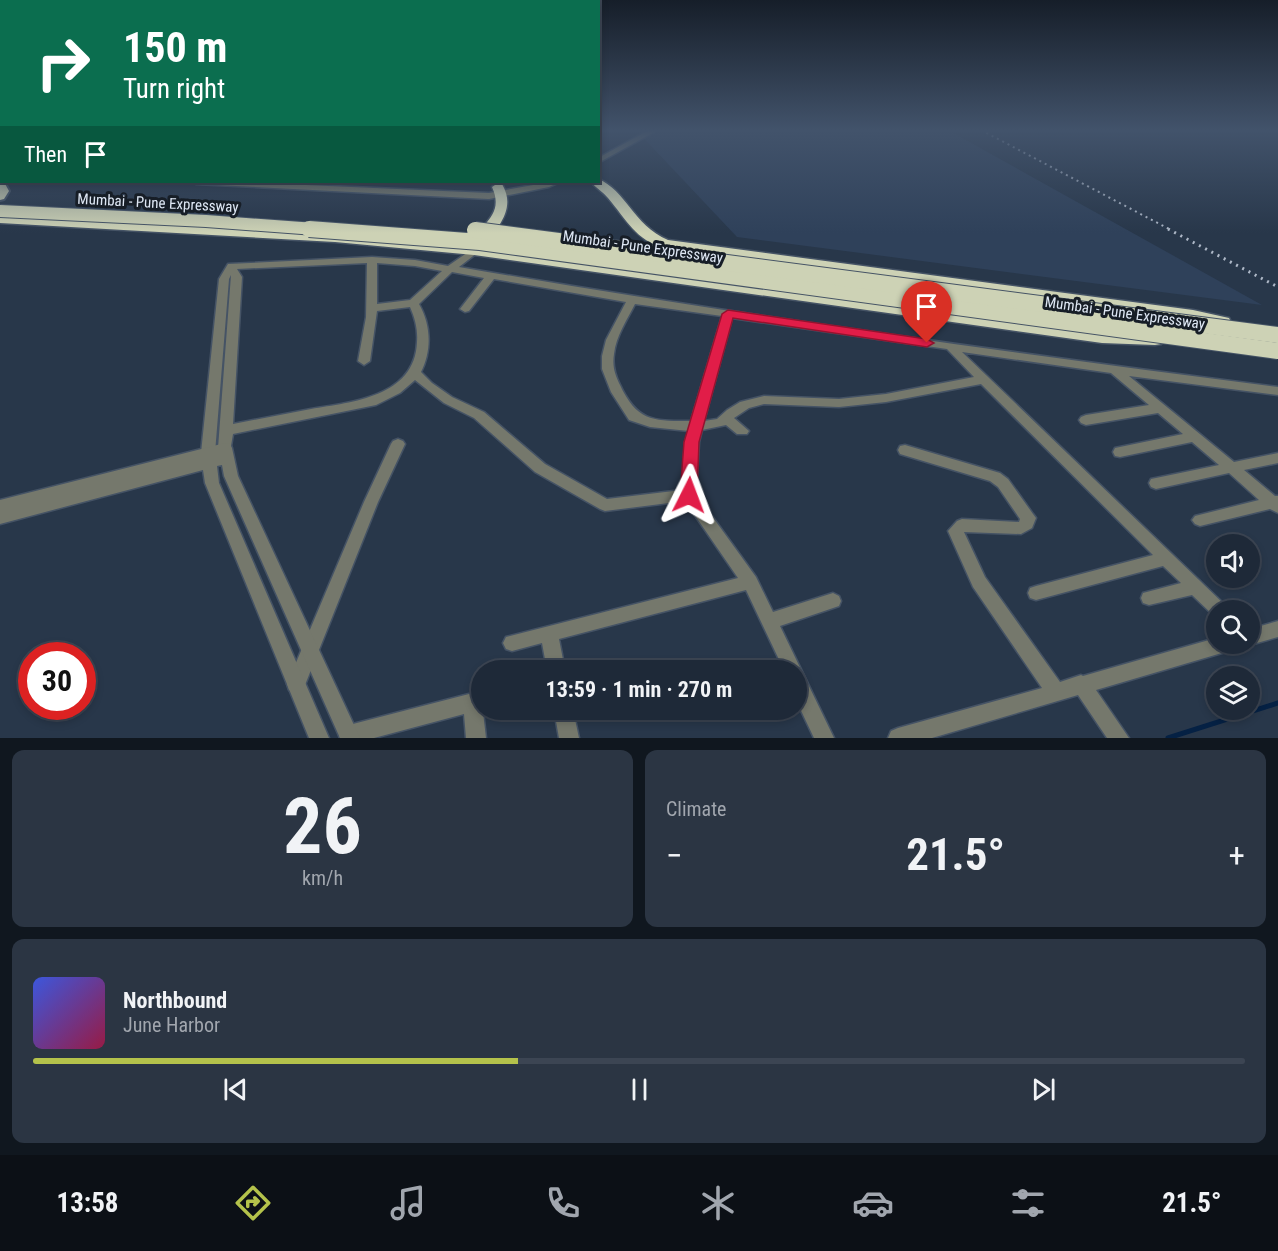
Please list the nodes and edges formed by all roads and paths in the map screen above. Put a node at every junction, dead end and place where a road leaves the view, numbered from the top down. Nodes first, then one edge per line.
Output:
1 (217, 183) edge
2 (365, 183) edge
3 (524, 183) edge
4 (554, 183) edge
5 (598, 183) edge
6 (0, 184) edge
7 (500, 190) junction
8 (0, 198) edge
9 (0, 211) edge
10 (0, 219) edge
11 (474, 251) junction
12 (372, 260) junction
13 (231, 266) junction
14 (449, 270) junction
15 (491, 276) junction
16 (632, 300) junction
17 (413, 303) junction
18 (371, 308) junction
19 (465, 309) dead end
20 (728, 314) junction
21 (1277, 335) edge
22 (1208, 342) junction
23 (950, 346) junction
24 (1278, 351) edge
25 (364, 362) dead end
26 (1115, 370) junction
27 (415, 373) junction
28 (984, 379) junction
29 (1260, 388) junction
30 (1278, 391) edge
31 (1278, 400) edge
32 (1160, 408) junction
33 (726, 418) junction
34 (1086, 420) dead end
35 (697, 426) junction
36 (226, 430) junction
37 (742, 431) dead end
38 (1193, 437) junction
39 (398, 444) dead end
40 (904, 450) dead end
41 (1120, 452) dead end
42 (226, 453) junction
43 (208, 458) junction
44 (1278, 458) edge
45 (1230, 468) junction
46 (1156, 483) dead end
47 (689, 495) junction
48 (1276, 503) edge
49 (0, 506) edge
50 (0, 518) edge
51 (1200, 520) dead end
52 (1167, 558) junction
53 (750, 582) junction
54 (1196, 587) junction
55 (1036, 593) dead end
56 (1149, 598) dead end
57 (1209, 600) edge
58 (833, 602) dead end
59 (770, 621) junction
60 (1278, 628) edge
61 (549, 633) junction
62 (1260, 634) edge
63 (512, 643) dead end
64 (310, 649) junction
65 (1206, 650) edge
66 (554, 660) edge
67 (788, 660) edge
68 (296, 684) junction
69 (1081, 684) junction
70 (1055, 692) junction
71 (807, 702) edge
72 (566, 720) edge
73 (1114, 730) edge
74 (349, 736) edge
75 (319, 738) edge
76 (476, 738) edge
77 (569, 738) edge
78 (824, 738) edge
79 (898, 738) edge

1 - 7 street
2 - 7 street
3 - 7 street
4 - 7 street
5 - 21 highway, bridge
6 - 8 highway
7 - 11 highway
8 - 21 highway, Mumbai - Pune Expressway, bridge
9 - 22 highway, Mumbai - Pune Expressway, bridge
10 - 11 highway
11 - 14 street
11 - 22 highway, bridge
12 - 13 street
12 - 14 street
12 - 18 street
13 - 36 street
13 - 43 street
14 - 15 street
14 - 17 street
15 - 16 street
15 - 19 street
16 - 20 street
16 - 35 street
17 - 18 street
17 - 27 street
18 - 25 street
20 - 23 street
20 - 35 street
22 - 24 highway, Mumbai - Pune Expressway, bridge
23 - 26 street
23 - 28 street
26 - 29 street
26 - 32 street
27 - 36 street
27 - 47 street
28 - 33 street
28 - 52 street
29 - 30 street
29 - 31 street
32 - 34 street
32 - 38 street
33 - 35 street
33 - 37 street
35 - 47 street
36 - 42 street
38 - 41 street
38 - 45 street
39 - 64 street
40 - 70 street
42 - 43 street
42 - 64 street
43 - 49 street
43 - 50 street
43 - 68 street
44 - 45 street
45 - 46 street
45 - 48 street
47 - 53 street
48 - 51 street
52 - 54 street
52 - 55 street
53 - 59 street
53 - 61 street
54 - 56 street
54 - 57 street
58 - 59 street
59 - 67 street
60 - 62 street
61 - 63 street
61 - 66 street
64 - 68 street
64 - 74 street
65 - 69 street
68 - 75 street
69 - 70 street
69 - 73 street
70 - 79 street
71 - 78 street
72 - 77 street
74 - 76 street

